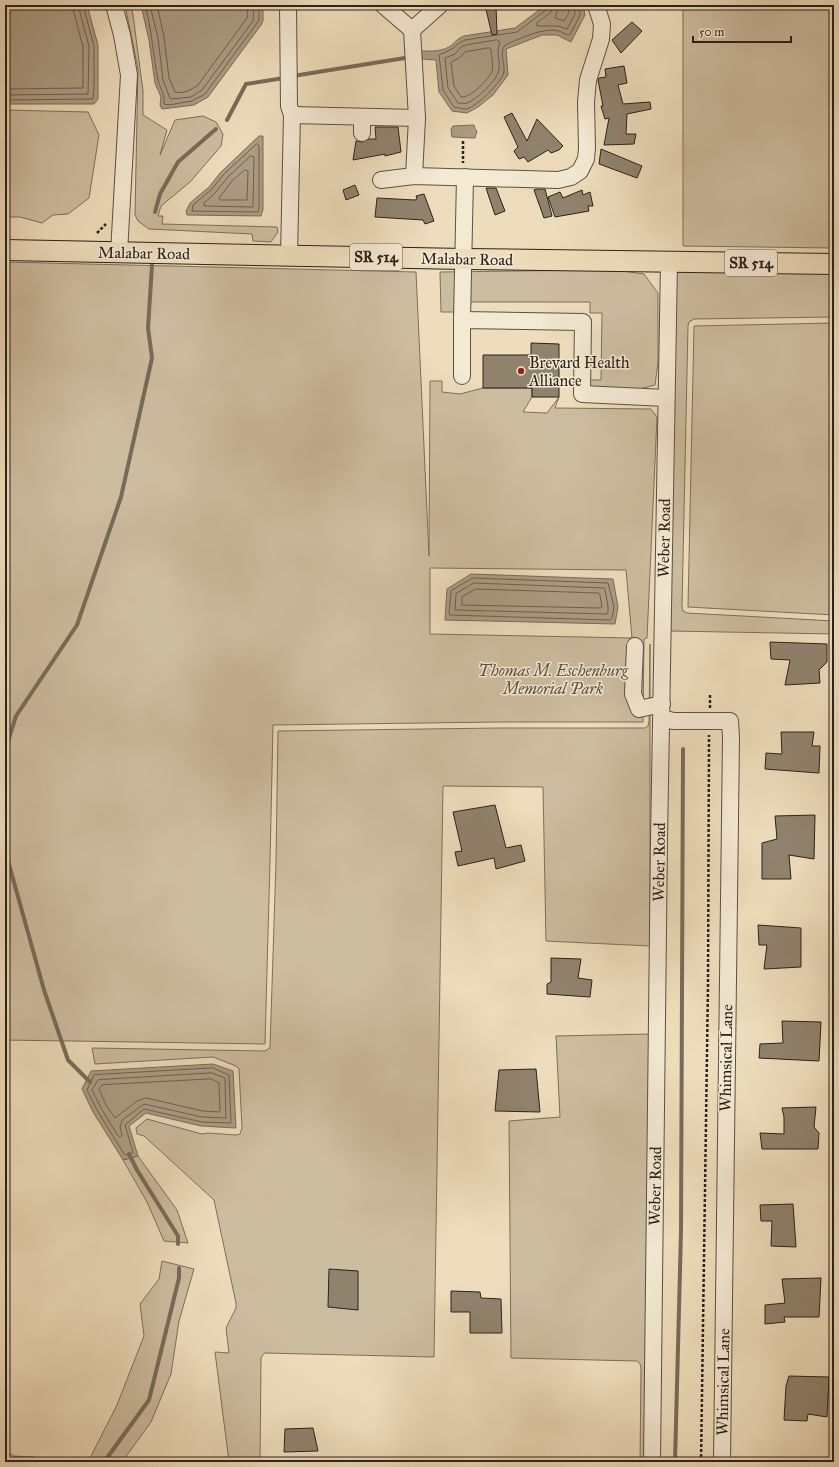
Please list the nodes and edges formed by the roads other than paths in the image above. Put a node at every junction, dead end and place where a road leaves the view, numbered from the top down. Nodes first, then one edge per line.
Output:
1 (114, 5) edge
2 (288, 5) edge
3 (385, 5) edge
4 (596, 5) edge
5 (438, 6) edge
6 (412, 30) junction
7 (292, 115) junction
8 (362, 117) junction
9 (417, 118) junction
10 (362, 133) dead end
11 (414, 176) junction
12 (465, 177) junction
13 (381, 180) dead end
14 (5, 250) edge
15 (119, 253) junction
16 (289, 256) junction
17 (464, 259) junction
18 (668, 262) junction
19 (834, 264) edge
20 (462, 320) junction
21 (462, 376) dead end
22 (666, 398) junction
23 (636, 646) dead end
24 (662, 711) junction
25 (652, 1462) edge
26 (722, 1462) edge

1 - 15 street
2 - 7 street
3 - 6 street
4 - 12 street
5 - 6 street
6 - 9 street
7 - 8 street
7 - 16 street
8 - 9 street
8 - 10 street
9 - 11 street
11 - 12 street
11 - 13 street
12 - 17 street
14 - 15 main road, Malabar Road / SR 514
15 - 16 main road, Malabar Road / SR 514
16 - 17 main road, Malabar Road / SR 514
17 - 18 main road, Malabar Road / SR 514
17 - 20 street
18 - 19 main road, Malabar Road / SR 514
18 - 22 street, Weber Road
20 - 21 street
20 - 22 street
22 - 24 street, Weber Road
23 - 24 street
24 - 25 street, Weber Road
24 - 26 street, Whimsical Lane

